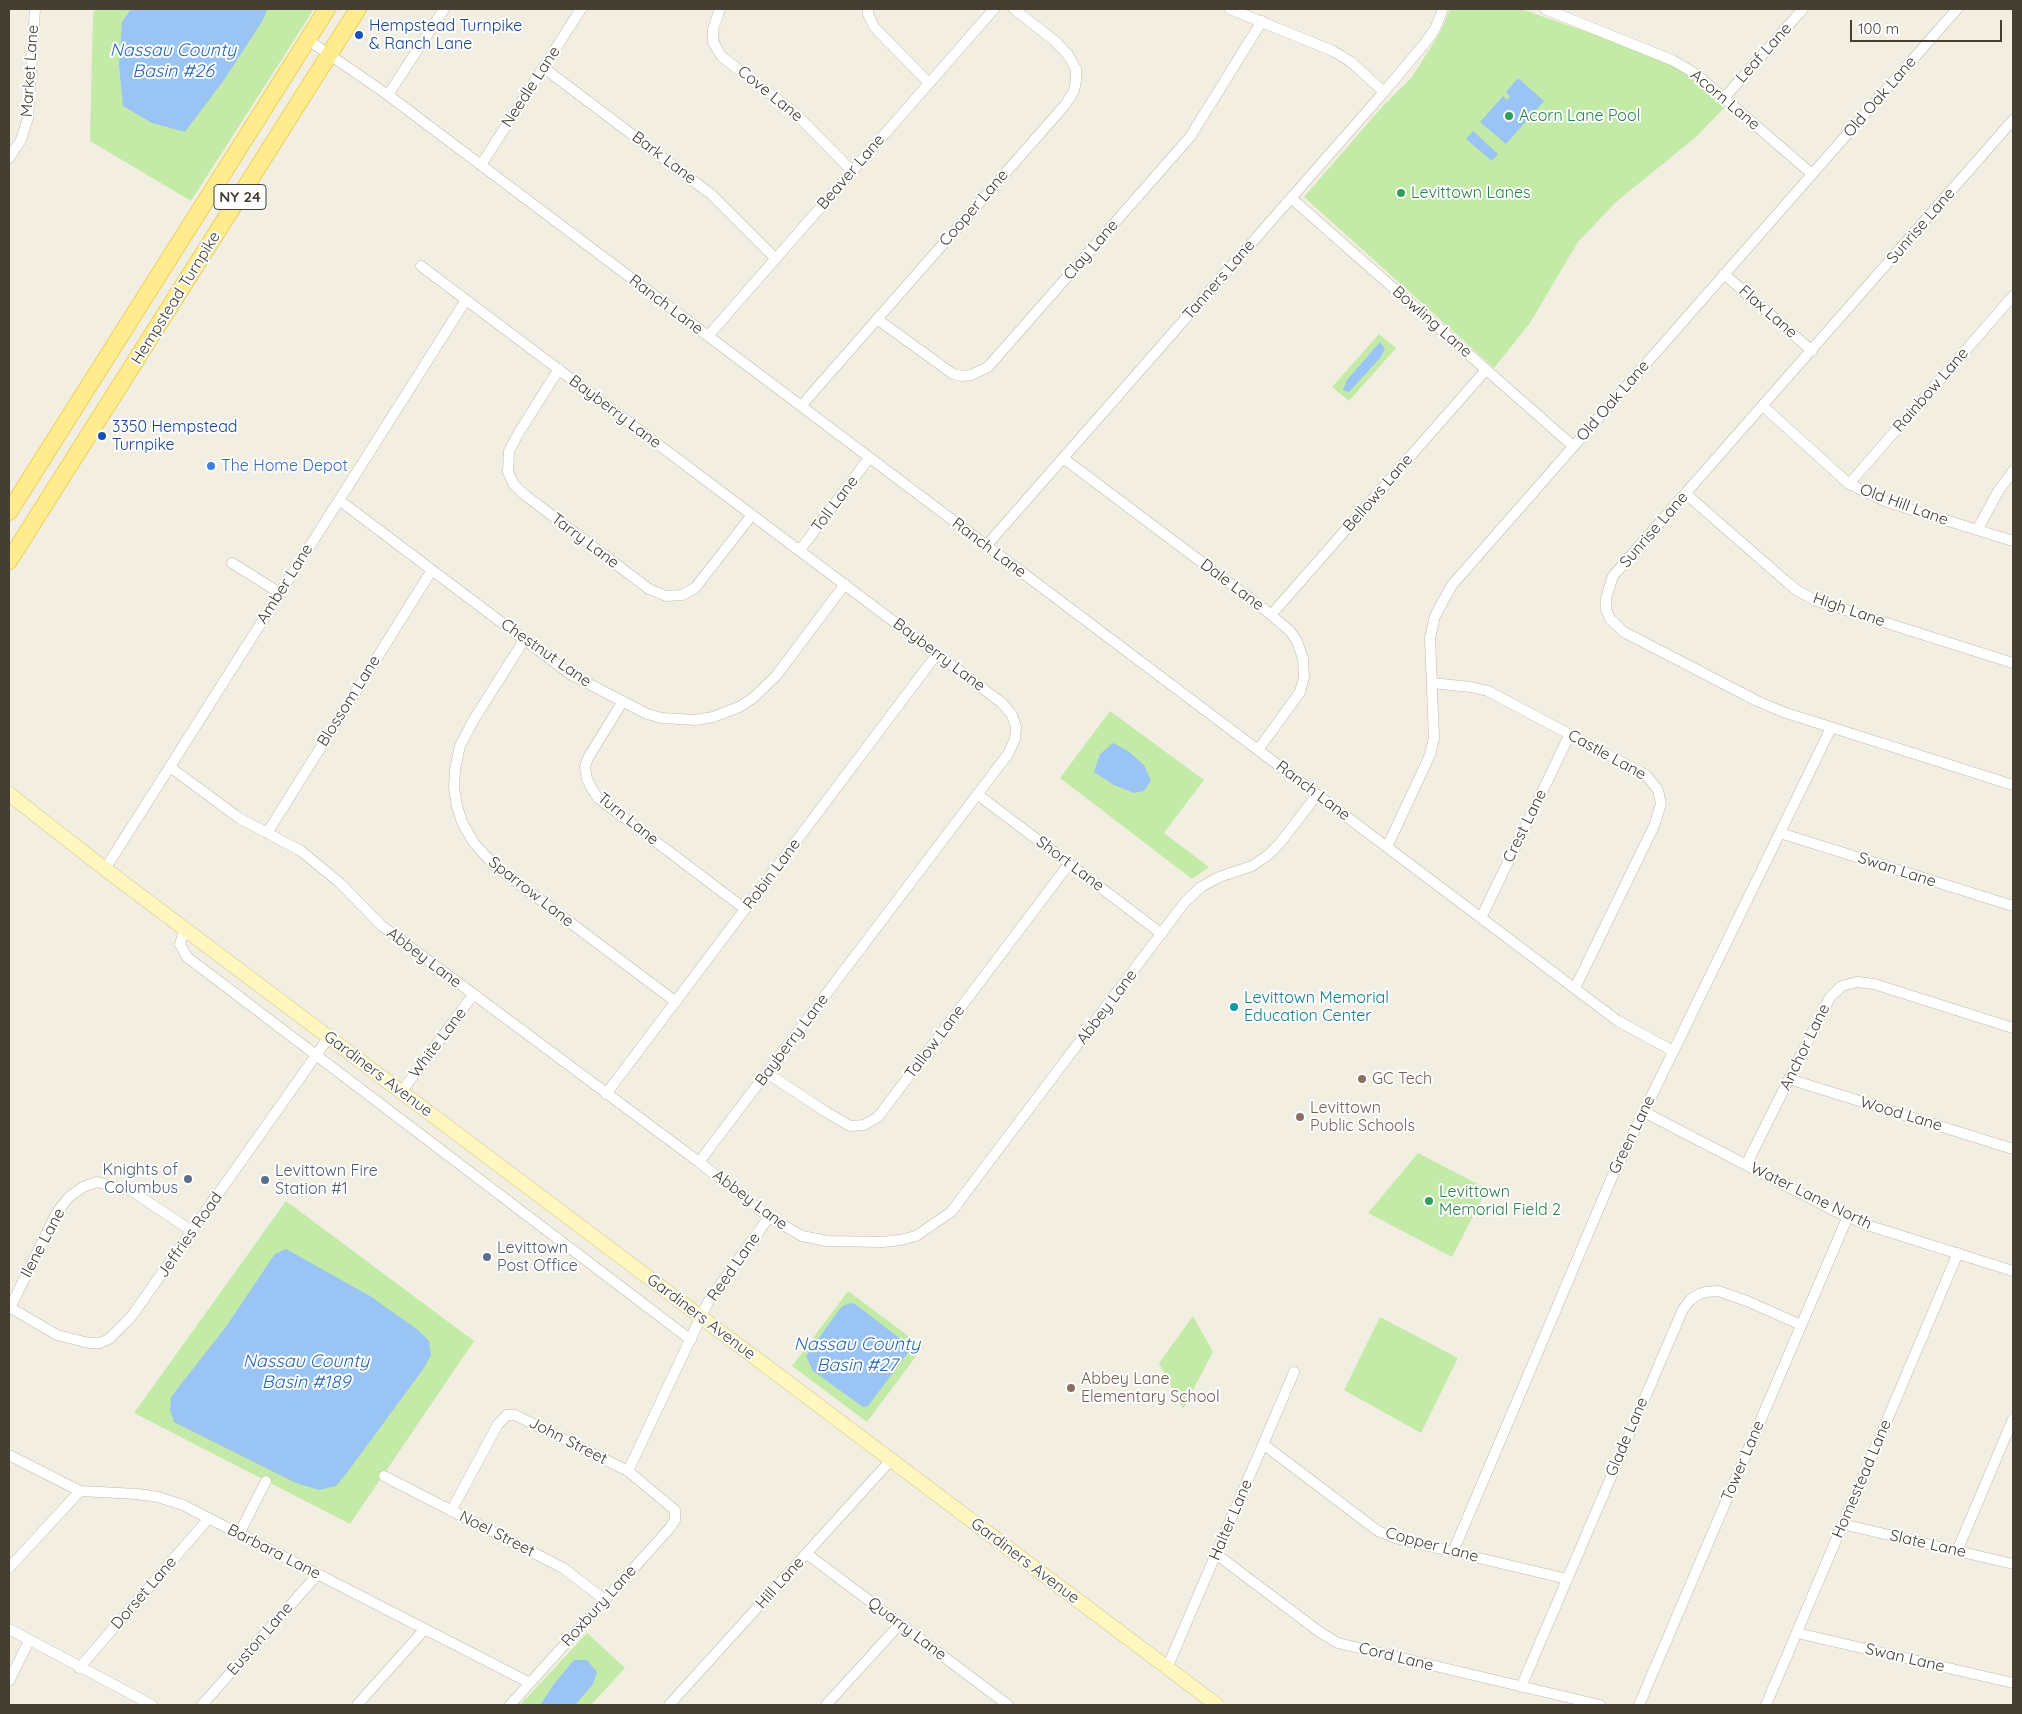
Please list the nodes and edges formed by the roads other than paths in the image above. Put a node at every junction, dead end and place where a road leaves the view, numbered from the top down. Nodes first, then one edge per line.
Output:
1 (35, 9) edge
2 (327, 9) edge
3 (358, 9) edge
4 (444, 9) edge
5 (581, 9) edge
6 (720, 9) edge
7 (868, 9) edge
8 (994, 9) edge
9 (1014, 9) edge
10 (1230, 9) edge
11 (1443, 9) edge
12 (1545, 9) edge
13 (1803, 9) edge
14 (1957, 9) edge
15 (1262, 21) junction
16 (308, 40) junction
17 (329, 55) junction
18 (544, 68) junction
19 (929, 84) junction
20 (1384, 92) junction
21 (388, 95) junction
22 (1724, 98) junction
23 (2013, 120) edge
24 (9, 158) edge
25 (481, 166) junction
26 (852, 171) junction
27 (1812, 174) junction
28 (1291, 198) junction
29 (776, 258) junction
30 (422, 266) dead end
31 (1724, 274) junction
32 (2013, 296) edge
33 (466, 300) junction
34 (877, 319) junction
35 (708, 336) junction
36 (1812, 351) junction
37 (559, 370) junction
38 (1486, 370) junction
39 (800, 406) junction
40 (1763, 406) junction
41 (1573, 446) junction
42 (869, 458) junction
43 (1063, 458) junction
44 (2013, 472) edge
45 (1849, 484) junction
46 (1686, 494) junction
47 (339, 500) junction
48 (9, 512) edge
49 (752, 515) junction
50 (1977, 530) junction
51 (2013, 542) edge
52 (986, 546) junction
53 (800, 550) junction
54 (9, 561) edge
55 (232, 563) dead end
56 (432, 570) junction
57 (845, 584) junction
58 (280, 593) junction
59 (1270, 615) junction
60 (524, 640) junction
61 (937, 654) junction
62 (2013, 663) edge
63 (1432, 683) junction
64 (624, 701) junction
65 (1831, 728) junction
66 (1570, 734) junction
67 (1258, 750) junction
68 (170, 767) junction
69 (2013, 785) edge
70 (9, 794) edge
71 (977, 794) junction
72 (1317, 795) junction
73 (267, 833) junction
74 (1780, 833) junction
75 (1387, 847) junction
76 (1069, 864) junction
77 (105, 869) junction
78 (2013, 906) edge
79 (745, 909) junction
80 (1481, 918) junction
81 (185, 929) junction
82 (1162, 934) junction
83 (1575, 988) junction
84 (473, 995) junction
85 (676, 1002) junction
86 (2013, 1028) edge
87 (329, 1037) junction
88 (1673, 1051) junction
89 (316, 1056) junction
90 (767, 1074) junction
91 (1789, 1079) junction
92 (402, 1091) junction
93 (606, 1094) junction
94 (1644, 1112) junction
95 (2013, 1149) edge
96 (699, 1162) junction
97 (1746, 1165) junction
98 (1848, 1216) junction
99 (769, 1217) junction
100 (192, 1231) junction
101 (1958, 1254) junction
102 (2013, 1271) edge
103 (9, 1308) edge
104 (702, 1317) junction
105 (1801, 1325) junction
106 (691, 1340) junction
107 (1294, 1372) dead end
108 (2013, 1418) edge
109 (1263, 1444) junction
110 (9, 1455) edge
111 (891, 1460) junction
112 (628, 1471) junction
113 (384, 1476) dead end
114 (266, 1481) dead end
115 (80, 1491) junction
116 (667, 1504) joint
117 (451, 1511) junction
118 (209, 1518) junction
119 (1842, 1524) junction
120 (239, 1534) junction
121 (1956, 1551) junction
122 (1453, 1552) junction
123 (807, 1554) junction
124 (1216, 1554) junction
125 (2013, 1564) edge
126 (9, 1568) edge
127 (318, 1574) junction
128 (1567, 1579) junction
129 (604, 1600) junction
130 (900, 1624) junction
131 (9, 1629) edge
132 (425, 1629) junction
133 (1797, 1633) junction
134 (29, 1642) junction
135 (79, 1668) junction
136 (1167, 1668) junction
137 (9, 1681) edge
138 (530, 1683) junction
139 (2013, 1684) edge
140 (1521, 1687) junction
141 (152, 1705) edge
142 (202, 1705) edge
143 (357, 1705) edge
144 (510, 1705) edge
145 (669, 1705) edge
146 (826, 1705) edge
147 (1008, 1705) edge
148 (1217, 1705) edge
149 (1600, 1705) edge
150 (1639, 1705) edge
151 (1766, 1705) edge

1 - 24 street, Market Lane
2 - 16 main road, Hempstead Turnpike / NY 24
3 - 17 main road, Hempstead Turnpike / NY 24
4 - 21 street
5 - 18 street, Needle Lane
6 - 26 street, Cove Lane
7 - 19 street
8 - 19 street, Beaver Lane
9 - 34 street, Cooper Lane
10 - 15 street
11 - 20 street, Tanners Lane
12 - 22 street, Acorn Lane
13 - 22 street, Leaf Lane
14 - 27 street, Old Oak Lane
15 - 20 street
15 - 34 street, Clay Lane
16 - 17 street, Ranch Lane
16 - 48 main road, Hempstead Turnpike / NY 24
17 - 21 street, Ranch Lane
17 - 54 main road, Hempstead Turnpike / NY 24
18 - 25 street, Needle Lane
18 - 29 street, Bark Lane
19 - 26 street, Beaver Lane
20 - 28 street, Tanners Lane
21 - 25 street, Ranch Lane
22 - 27 street, Acorn Lane
23 - 36 street, Sunrise Lane
25 - 35 street, Ranch Lane
26 - 29 street, Beaver Lane
27 - 31 street, Old Oak Lane
28 - 38 street, Bowling Lane
28 - 43 street, Tanners Lane
29 - 35 street, Beaver Lane
30 - 33 street, Bayberry Lane
31 - 36 street, Flax Lane
31 - 41 street, Old Oak Lane
32 - 45 street, Rainbow Lane
33 - 37 street, Bayberry Lane
33 - 47 street, Amber Lane
34 - 39 street, Cooper Lane
35 - 39 street, Ranch Lane
36 - 40 street, Sunrise Lane
37 - 49 street, Bayberry Lane
37 - 49 street, Tarry Lane
38 - 41 street, Bowling Lane
38 - 59 street, Bellows Lane
39 - 42 street, Ranch Lane
40 - 45 street, Old Hill Lane
40 - 46 street, Sunrise Lane
41 - 63 street, Old Oak Lane
42 - 52 street, Ranch Lane
42 - 53 street, Toll Lane
43 - 52 street, Tanners Lane
43 - 59 street, Dale Lane
44 - 50 street
45 - 50 street, Old Hill Lane
46 - 62 street, High Lane
46 - 65 street, Sunrise Lane
47 - 56 street, Chestnut Lane
47 - 58 street, Amber Lane
49 - 53 street, Bayberry Lane
50 - 51 street, Old Hill Lane
52 - 67 street, Ranch Lane
53 - 57 street, Bayberry Lane
55 - 58 street
56 - 60 street, Chestnut Lane
56 - 73 street, Blossom Lane
57 - 61 street, Bayberry Lane
57 - 64 street, Chestnut Lane
58 - 68 street, Amber Lane
59 - 67 street, Dale Lane
60 - 64 street, Chestnut Lane
60 - 85 street, Sparrow Lane
61 - 71 street, Bayberry Lane
61 - 79 street, Robin Lane
63 - 66 street, Castle Lane
63 - 75 street, Old Oak Lane
64 - 79 street, Turn Lane
65 - 69 street, Sunrise Lane
65 - 74 street, Green Lane
66 - 80 street, Crest Lane
66 - 83 street, Castle Lane
67 - 72 street, Ranch Lane
68 - 73 street, Abbey Lane
68 - 77 street, Amber Lane
70 - 77 main road, Gardiners Avenue
71 - 76 street, Short Lane
71 - 90 street, Bayberry Lane
72 - 75 street, Ranch Lane
72 - 82 street, Abbey Lane
73 - 84 street, Abbey Lane
74 - 78 street, Swan Lane
74 - 88 street, Green Lane
75 - 80 street, Ranch Lane
76 - 82 street, Short Lane
76 - 90 street, Tallow Lane
77 - 81 main road, Gardiners Avenue
79 - 85 street, Robin Lane
80 - 83 street, Ranch Lane
81 - 87 main road, Gardiners Avenue
81 - 89 street, Gardiners Avenue
82 - 99 street, Abbey Lane
83 - 88 street, Ranch Lane
84 - 92 street, White Lane
84 - 93 street, Abbey Lane
85 - 93 street, Robin Lane
86 - 91 street, Anchor Lane
87 - 89 street, Jeffries Road
87 - 92 main road, Gardiners Avenue
88 - 94 street, Green Lane
89 - 100 street, Jeffries Road
89 - 106 street, Gardiners Avenue
90 - 96 street, Bayberry Lane
91 - 95 street, Wood Lane
91 - 97 street, Anchor Lane
92 - 104 main road, Gardiners Avenue
93 - 96 street, Abbey Lane
94 - 97 street, Water Lane North
94 - 122 street, Green Lane
96 - 99 street, Abbey Lane
97 - 98 street, Water Lane North
98 - 101 street, Water Lane North
98 - 105 street, Tower Lane
99 - 104 street, Reed Lane
100 - 103 street, Jeffries Road
100 - 103 street, Ilene Lane
101 - 102 street, Water Lane North
101 - 119 street, Homestead Lane
104 - 106 street
104 - 111 main road, Gardiners Avenue
105 - 128 street, Glade Lane
105 - 150 street, Tower Lane
106 - 112 street
107 - 109 street, Halter Lane
108 - 121 street
109 - 122 street, Copper Lane
109 - 124 street, Halter Lane
110 - 115 street, Barbara Lane
111 - 123 street, Hill Lane
111 - 136 main road, Gardiners Avenue
112 - 116 street, John Street
112 - 117 street, John Street
113 - 117 street, Noel Street
114 - 120 street
115 - 118 street, Barbara Lane
115 - 126 street
116 - 129 street, Roxbury Lane
117 - 129 street, Noel Street
118 - 120 street, Barbara Lane
118 - 135 street, Dorset Lane
119 - 121 street, Slate Lane
119 - 133 street, Homestead Lane
120 - 127 street, Barbara Lane
121 - 125 street, Slate Lane
122 - 128 street, Copper Lane
123 - 130 street, Quarry Lane
123 - 145 street, Hill Lane
124 - 136 street, Halter Lane
124 - 140 street, Cord Lane
127 - 132 street, Barbara Lane
127 - 142 street, Euston Lane
128 - 140 street, Glade Lane
129 - 138 street, Roxbury Lane
130 - 146 street
130 - 147 street, Quarry Lane
131 - 134 street
132 - 138 street, Barbara Lane
132 - 143 street
133 - 139 street, Swan Lane
133 - 151 street, Homestead Lane
134 - 135 street
134 - 137 street
135 - 141 street
136 - 148 main road, Gardiners Avenue
138 - 144 street, Roxbury Lane
140 - 149 street, Cord Lane

